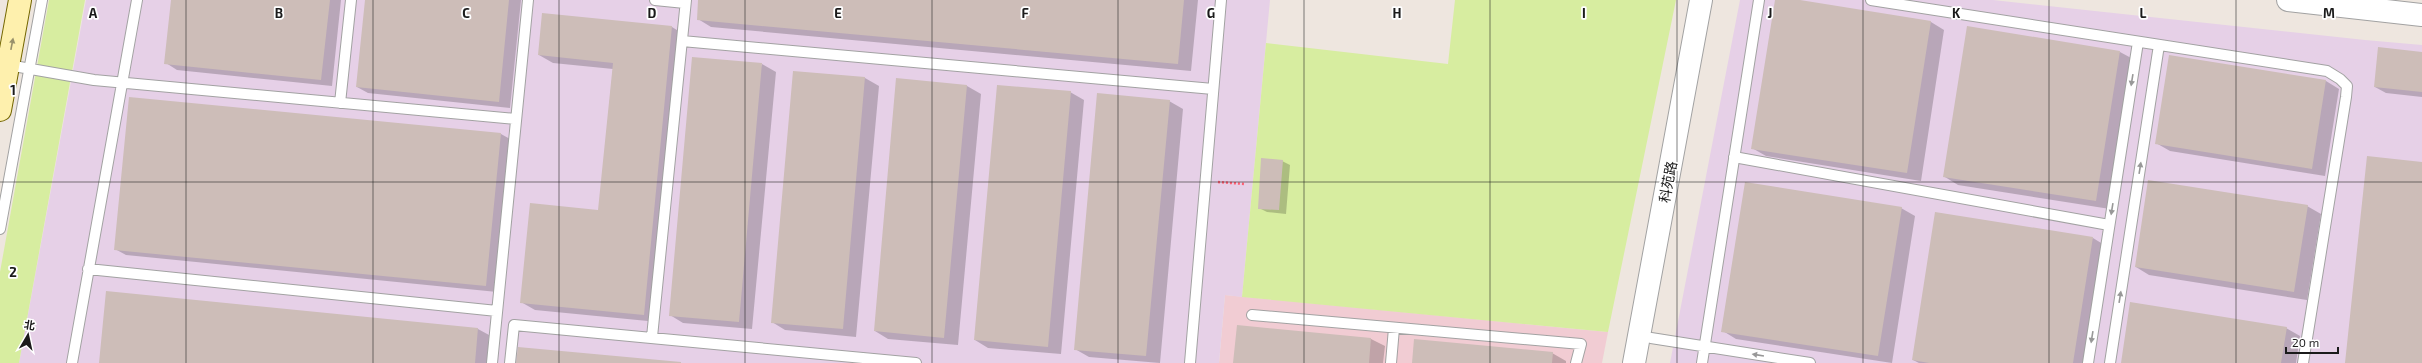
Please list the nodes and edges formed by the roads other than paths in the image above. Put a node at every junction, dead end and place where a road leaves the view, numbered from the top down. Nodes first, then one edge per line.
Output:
1 (20, 0) edge
2 (42, 0) edge
3 (137, 0) edge
4 (351, 0) edge
5 (528, 0) edge
6 (655, 0) edge
7 (1221, 0) edge
8 (1702, 0) edge
9 (1714, 0) edge
10 (1759, 0) edge
11 (1871, 0) edge
12 (2288, 0) edge
13 (685, 2) edge
14 (2422, 15) edge
15 (682, 42) junction
16 (2138, 42) junction
17 (2159, 45) junction
18 (19, 66) junction
19 (121, 83) junction
20 (1213, 89) junction
21 (340, 103) junction
22 (0, 110) edge
23 (516, 119) junction
24 (1734, 157) junction
25 (2109, 225) junction
26 (0, 229) edge
27 (88, 268) junction
28 (497, 310) junction
29 (1252, 315) dead end
30 (1394, 328) junction
31 (652, 337) junction
32 (1651, 338) junction
33 (1704, 346) junction
34 (72, 363) edge
35 (492, 363) edge
36 (510, 363) edge
37 (916, 363) edge
38 (1190, 363) edge
39 (1391, 363) edge
40 (1576, 363) edge
41 (1634, 363) edge
42 (1647, 363) edge
43 (1702, 363) edge
44 (1810, 363) edge
45 (2088, 363) edge
46 (2110, 363) edge
47 (2303, 363) edge

18 -> 1 main road
2 - 18 lane
3 - 19 lane
4 - 21 lane
5 - 23 lane
6 - 13 lane
7 - 20 lane
8 - 41 street, 科苑路
9 - 32 street, 科苑路
10 - 24 lane
11 - 16 lane
12 - 14 street
13 - 15 lane
15 - 20 lane
15 - 31 lane
16 - 17 lane
16 -> 25 lane
46 -> 17 lane
17 - 47 lane
18 - 19 lane
18 - 22 main road
18 - 26 lane
19 - 21 lane
19 - 27 lane
20 - 38 lane
21 - 23 lane
23 - 28 lane
24 - 25 lane
24 - 33 lane
25 -> 45 lane
27 - 28 lane
27 - 34 lane
28 - 35 lane
29 - 30 lane
30 - 39 lane
30 - 40 lane
31 - 36 lane
31 - 37 lane
32 - 33 lane
32 - 42 street, 科苑路
33 - 43 lane
44 -> 33 lane

